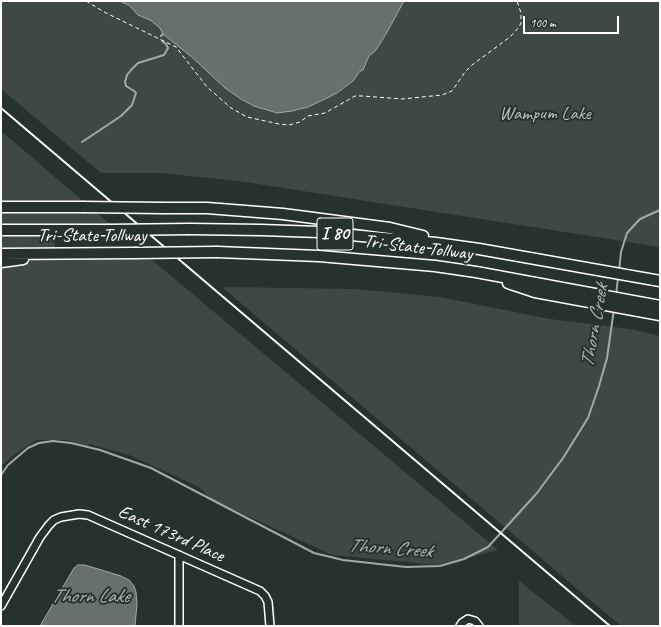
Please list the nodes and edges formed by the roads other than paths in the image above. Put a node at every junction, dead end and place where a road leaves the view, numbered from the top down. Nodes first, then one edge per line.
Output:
1 (1, 207) edge
2 (1, 230) edge
3 (480, 249) junction
4 (1, 254) edge
5 (75, 254) junction
6 (1, 262) edge
7 (658, 281) edge
8 (656, 310) edge
9 (179, 555) junction
10 (1, 606) edge
11 (180, 626) edge
12 (270, 626) edge
13 (460, 626) edge
14 (479, 626) edge

1 - 3 highway, bridge
2 - 3 highway, Tri-State Tollway / I 80, bridge
3 - 7 highway, Tri-State Tollway / I 80
4 - 5 highway, Tri-State Tollway / I 80
5 - 6 highway
5 - 8 highway, Tri-State Tollway / I 80, bridge
9 - 10 street, East 173rd Place
9 - 11 street
9 - 12 street, East 173rd Place
13 - 14 street

